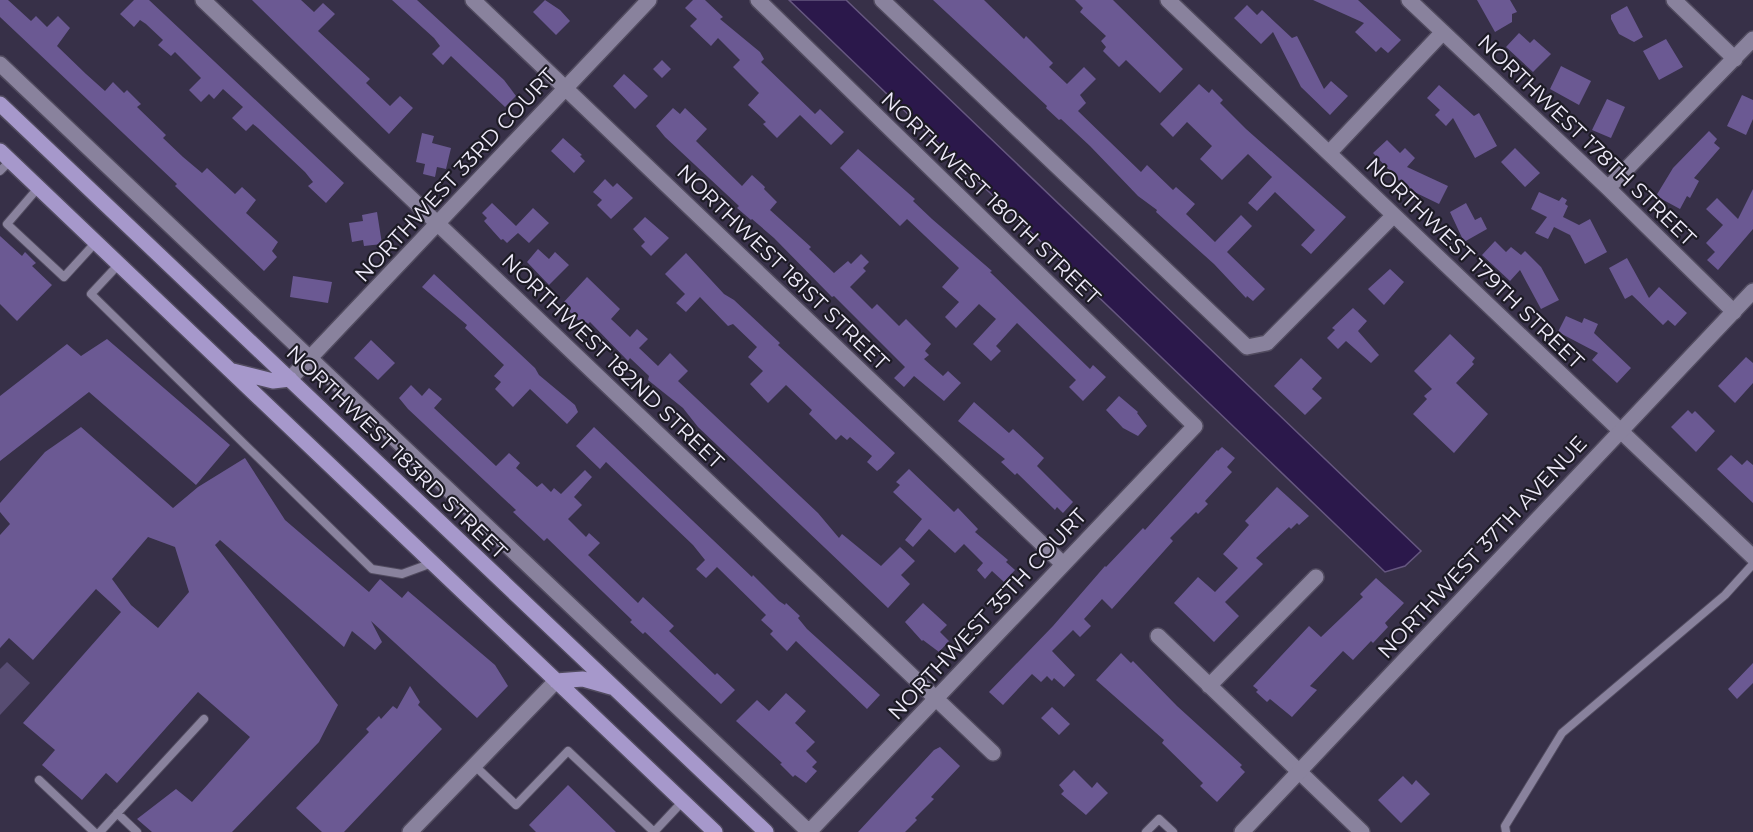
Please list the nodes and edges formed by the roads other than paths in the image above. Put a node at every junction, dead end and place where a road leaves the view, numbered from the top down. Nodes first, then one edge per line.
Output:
1 (203, 0) edge
2 (473, 0) edge
3 (649, 0) edge
4 (758, 0) edge
5 (882, 0) edge
6 (1168, 0) edge
7 (1409, 0) edge
8 (1674, 0) edge
9 (1443, 32) junction
10 (1753, 39) edge
11 (1736, 59) junction
12 (0, 64) edge
13 (566, 88) junction
14 (0, 104) edge
15 (1329, 153) junction
16 (3, 161) edge
17 (39, 188) junction
18 (1608, 188) junction
19 (1394, 215) junction
20 (438, 223) junction
21 (96, 242) junction
22 (119, 264) junction
23 (1753, 291) edge
24 (1734, 312) junction
25 (310, 358) junction
26 (230, 370) junction
27 (290, 379) junction
28 (1195, 426) joint
29 (1621, 431) junction
30 (1753, 557) edge
31 (432, 563) junction
32 (1063, 564) junction
33 (1753, 564) edge
34 (1316, 577) dead end
35 (1158, 636) dead end
36 (556, 681) junction
37 (1209, 686) junction
38 (613, 687) junction
39 (936, 699) junction
40 (204, 719) dead end
41 (993, 753) dead end
42 (474, 765) junction
43 (1299, 772) junction
44 (39, 780) dead end
45 (683, 801) junction
46 (117, 813) junction
47 (94, 832) edge
48 (100, 832) edge
49 (137, 832) edge
50 (410, 832) edge
51 (654, 832) edge
52 (716, 832) edge
53 (765, 832) edge
54 (809, 832) edge
55 (1146, 832) edge
56 (1173, 832) edge
57 (1242, 832) edge
58 (1362, 832) edge
59 (1506, 832) edge

1 - 20 street, NORTHWEST 182ND STREET
2 - 13 street, NORTHWEST 181ST STREET
3 - 13 street, NORTHWEST 33RD COURT
4 - 28 street, NORTHWEST 180TH STREET
5 - 19 street
6 - 15 street, NORTHWEST 179TH STREET
7 - 9 street, NORTHWEST 178TH STREET
8 - 11 street
9 - 15 street
9 - 18 street, NORTHWEST 178TH STREET
10 - 11 street
11 - 18 street
12 - 25 street
13 - 20 street, NORTHWEST 33RD COURT
13 - 32 street, NORTHWEST 181ST STREET
14 - 27 main road, NORTHWEST 183RD STREET
15 - 19 street, NORTHWEST 179TH STREET
16 - 17 main road
17 - 21 main road
17 - 21 lane
18 - 24 street, NORTHWEST 178TH STREET
19 - 29 street, NORTHWEST 179TH STREET
20 - 25 street, NORTHWEST 33RD COURT
20 - 39 street, NORTHWEST 182ND STREET
21 - 22 main road
22 - 26 main road
22 - 31 lane
23 - 24 street, NORTHWEST 37TH AVENUE
24 - 29 street, NORTHWEST 37TH AVENUE
25 - 27 street, NORTHWEST 33RD COURT
25 - 54 street
26 - 27 main road
26 - 31 main road
27 - 38 main road, NORTHWEST 183RD STREET
28 - 32 street, NORTHWEST 35TH COURT
29 - 30 street, NORTHWEST 179TH STREET
29 - 43 street, NORTHWEST 37TH AVENUE
31 - 36 main road
32 - 39 street, NORTHWEST 35TH COURT
33 - 59 lane
34 - 37 street
35 - 37 street
36 - 38 main road
36 - 42 street
36 - 45 main road
37 - 43 street
38 - 53 main road, NORTHWEST 183RD STREET
39 - 41 street, NORTHWEST 182ND STREET
39 - 54 street, NORTHWEST 35TH COURT
40 - 46 lane
42 - 50 street
42 - 51 lane
43 - 57 street, NORTHWEST 37TH AVENUE
43 - 58 street
44 - 47 lane
45 - 51 lane
45 - 52 main road
46 - 48 lane
46 - 49 lane
55 - 56 lane

